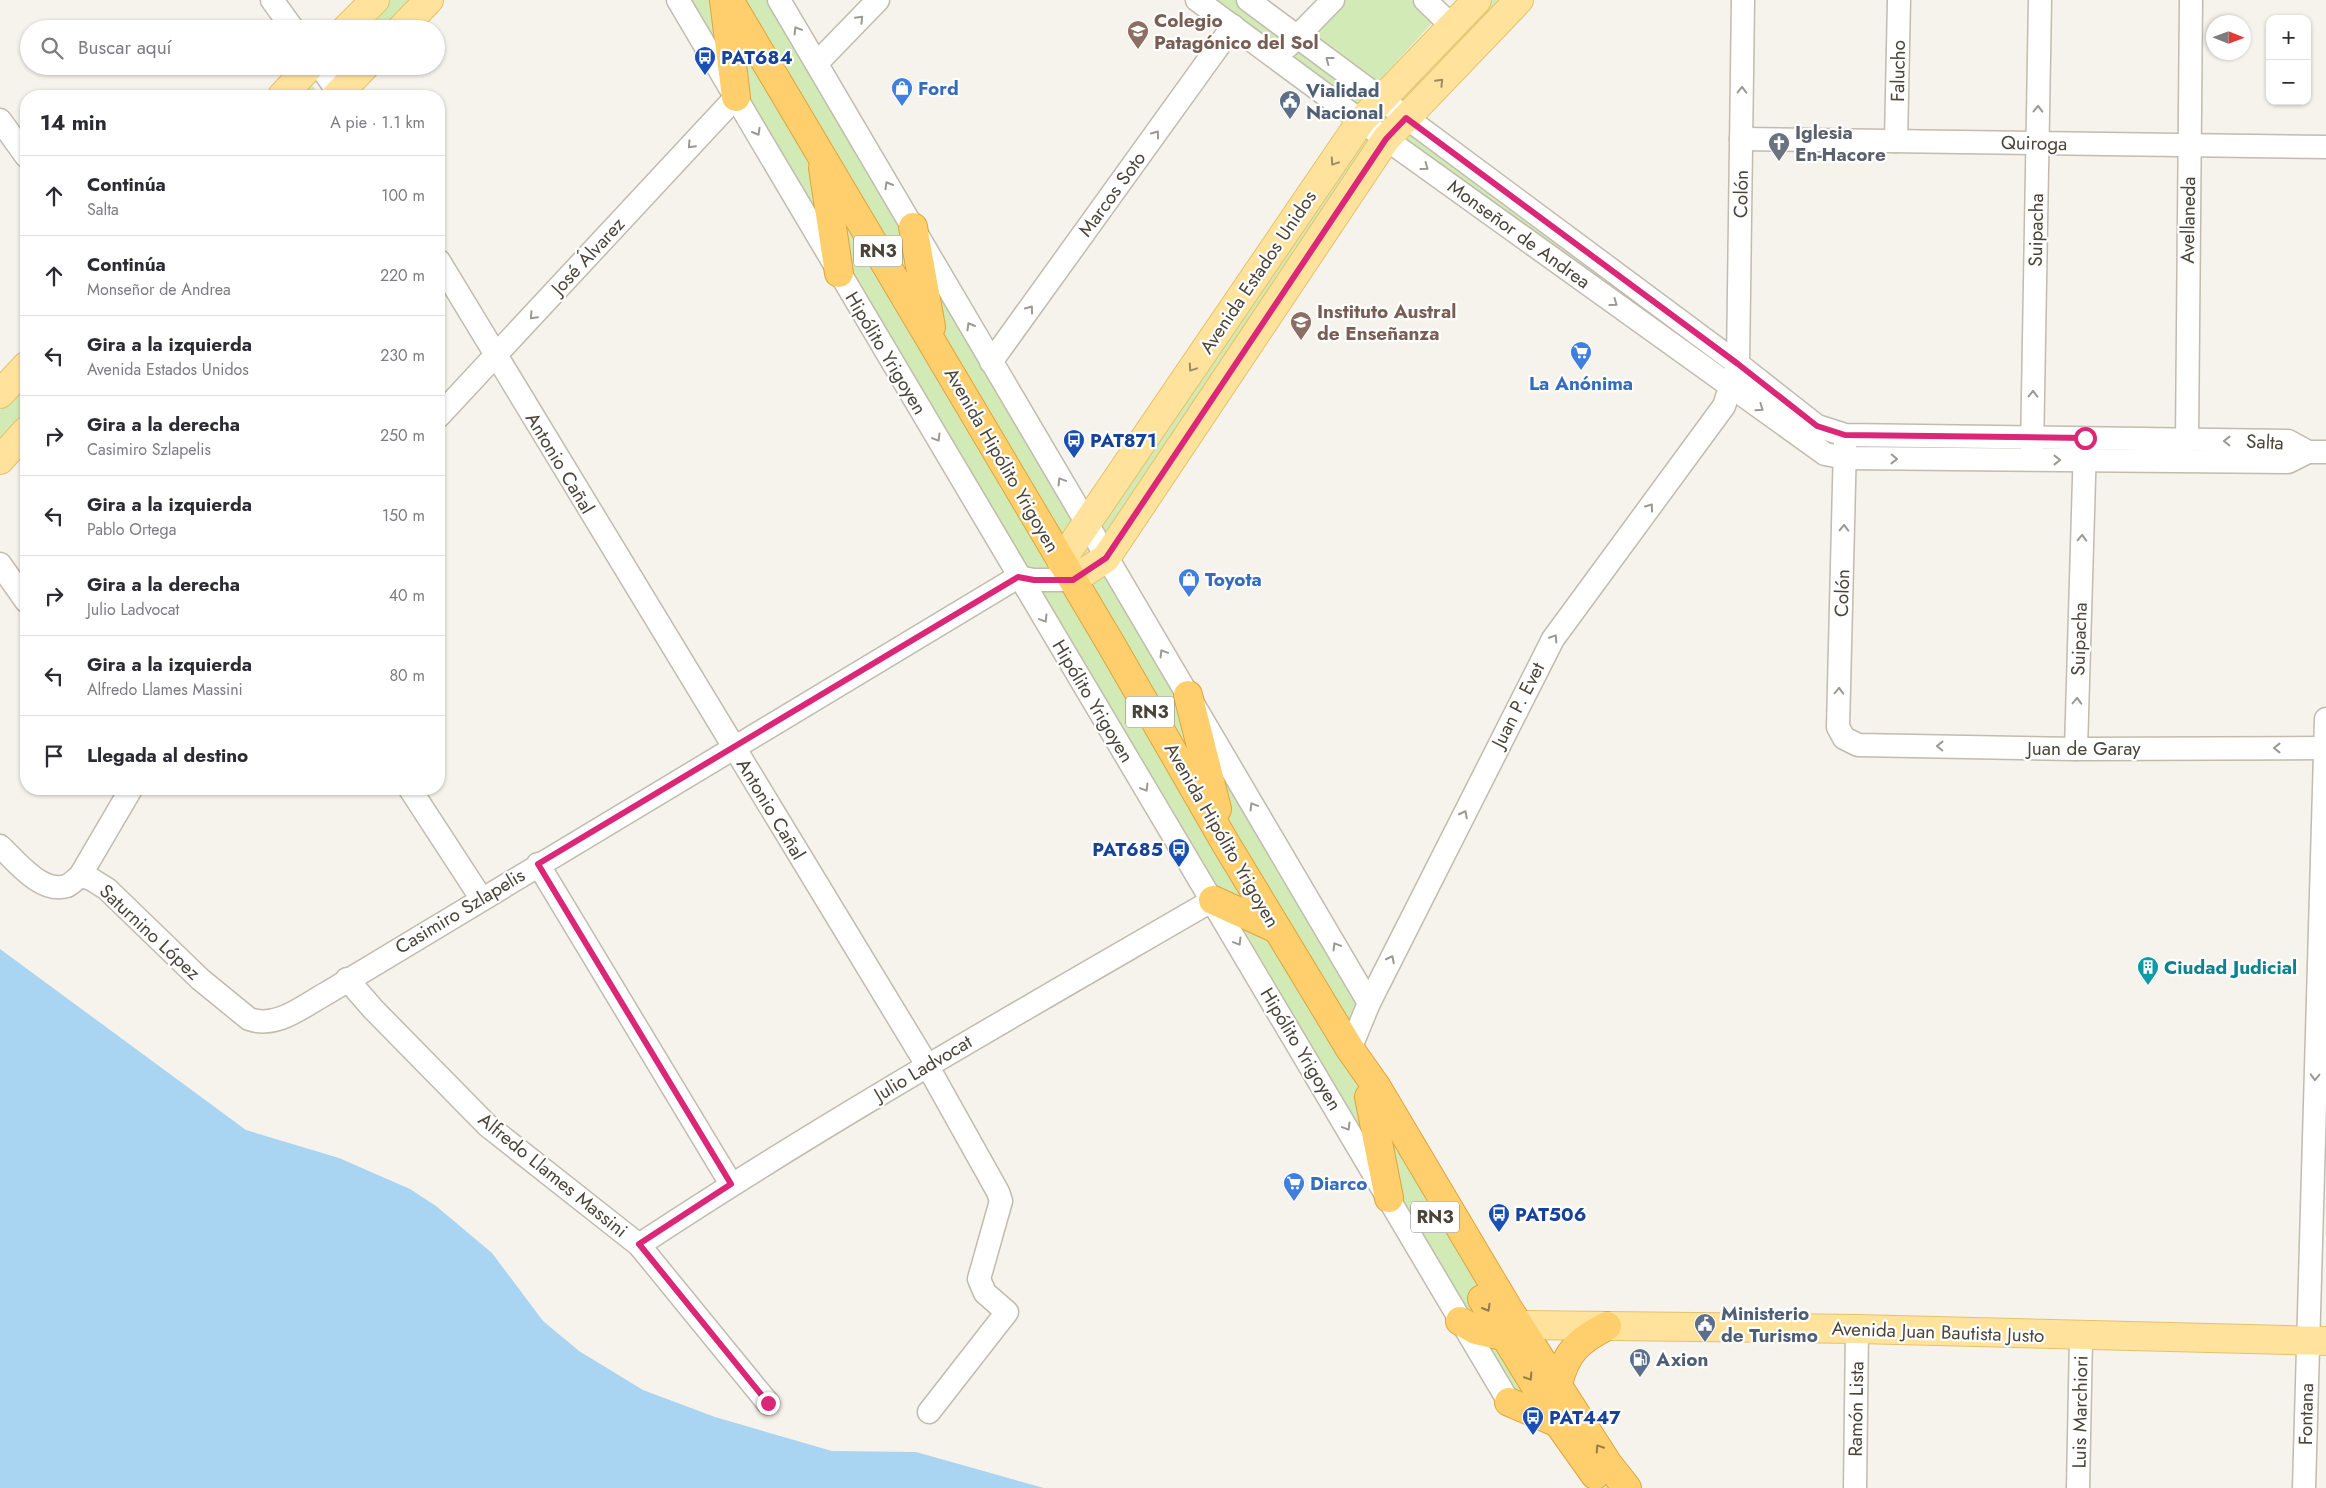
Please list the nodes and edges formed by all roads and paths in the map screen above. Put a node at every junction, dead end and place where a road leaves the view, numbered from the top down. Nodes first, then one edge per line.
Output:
1 (272, 0) edge
2 (374, 0) edge
3 (429, 0) edge
4 (678, 0) edge
5 (724, 0) edge
6 (729, 0) edge
7 (779, 0) edge
8 (878, 0) edge
9 (1196, 0) edge
10 (1248, 0) edge
11 (1333, 0) edge
12 (1425, 0) edge
13 (1476, 0) edge
14 (1519, 0) edge
15 (1743, 0) edge
16 (1899, 0) edge
17 (2040, 0) edge
18 (2191, 0) edge
19 (286, 20) edge
20 (355, 20) edge
21 (410, 20) edge
22 (1233, 26) junction
23 (1452, 26) junction
24 (1298, 36) junction
25 (1276, 58) junction
26 (817, 64) junction
27 (302, 75) edge
28 (326, 75) edge
29 (357, 75) edge
30 (288, 90) edge
31 (336, 90) edge
32 (343, 90) edge
33 (736, 97) junction
34 (1382, 100) junction
35 (1406, 118) junction
36 (0, 120) edge
37 (1361, 121) junction
38 (1386, 139) junction
39 (1741, 139) junction
40 (1896, 141) junction
41 (2037, 143) junction
42 (2189, 146) junction
43 (2326, 147) edge
44 (20, 148) edge
45 (822, 156) junction
46 (913, 227) junction
47 (445, 271) edge
48 (839, 273) junction
49 (935, 346) junction
50 (495, 356) junction
51 (991, 362) junction
52 (1738, 364) junction
53 (20, 372) edge
54 (1731, 387) junction
55 (0, 394) edge
56 (445, 410) edge
57 (20, 437) edge
58 (2032, 437) junction
59 (2085, 438) junction
60 (2186, 440) junction
61 (1845, 446) junction
62 (2317, 452) edge
63 (0, 460) edge
64 (2032, 460) junction
65 (2084, 460) junction
66 (1086, 523) junction
67 (1106, 558) junction
68 (0, 564) edge
69 (1067, 571) junction
70 (1026, 578) junction
71 (20, 592) edge
72 (1188, 695) junction
73 (2326, 719) edge
74 (1844, 738) joint
75 (733, 748) junction
76 (2326, 748) edge
77 (2076, 749) junction
78 (127, 795) edge
79 (414, 795) edge
80 (1226, 844) junction
81 (0, 846) edge
82 (538, 864) junction
83 (80, 876) junction
84 (481, 898) junction
85 (1213, 900) junction
86 (1278, 929) junction
87 (347, 979) junction
88 (1369, 1003) junction
89 (275, 1022) joint
90 (2321, 1042) edge
91 (1350, 1049) junction
92 (927, 1065) junction
93 (1369, 1098) junction
94 (2326, 1154) edge
95 (731, 1184) junction
96 (1389, 1198) junction
97 (2316, 1202) edge
98 (639, 1244) junction
99 (1460, 1321) junction
100 (1607, 1326) junction
101 (1857, 1329) junction
102 (1511, 1330) junction
103 (2081, 1336) junction
104 (2317, 1341) edge
105 (1558, 1384) junction
106 (1509, 1402) joint
107 (768, 1403) dead end
108 (929, 1412) dead end
109 (1558, 1423) junction
110 (1605, 1488) edge
111 (1626, 1488) edge
112 (1855, 1488) edge
113 (2078, 1488) edge
114 (2304, 1488) edge

1 - 19 street
2 - 20 main road
3 - 21 main road
4 - 33 street, Hipólito Yrigoyen
5 - 33 highway
6 - 45 highway, Avenida Hipólito Yrigoyen / RN3
26 -> 7 street
26 -> 8 street
9 - 22 street, Monseñor de Andrea
10 - 24 street, Monseñor de Andrea
11 - 24 street
12 - 23 street
13 - 23 main road, Avenida Estados Unidos
35 -> 14 main road, Avenida Estados Unidos
39 -> 15 street, Colón
16 - 40 street, Falucho
41 -> 17 street, Suipacha
18 - 42 street, Avellaneda
22 - 25 street, Monseñor de Andrea
51 -> 22 street, Marcos Soto
23 - 34 main road, Avenida Estados Unidos
24 - 25 street
34 -> 24 street, Monseñor de Andrea
25 - 37 street, Monseñor de Andrea
46 -> 26 street
27 - 30 main road
28 - 31 street
29 - 32 main road
33 -> 48 street, Hipólito Yrigoyen
33 -> 50 street, José Álvarez
34 - 35 street, Monseñor de Andrea
34 - 37 main road, Avenida Estados Unidos
35 - 38 main road, Avenida Estados Unidos
35 - 52 street, Monseñor de Andrea
36 - 44 street
37 - 38 street, Monseñor de Andrea
37 -> 66 main road, Avenida Estados Unidos
38 -> 54 street, Monseñor de Andrea
38 - 67 main road, Avenida Estados Unidos
39 - 40 street, Quiroga
39 - 52 street, Colón
40 - 41 street, Quiroga
41 - 42 street, Quiroga
58 -> 41 street, Suipacha
42 - 43 street, Quiroga
42 - 60 street, Avellaneda
45 - 48 highway
45 - 49 highway, Avenida Hipólito Yrigoyen / RN3
46 - 49 highway
51 -> 46 street
47 - 50 street, Antonio Cañal
48 -> 70 street, Hipólito Yrigoyen
49 - 69 highway, Avenida Hipólito Yrigoyen / RN3
50 - 56 street, José Álvarez
50 - 75 street, Antonio Cañal
66 -> 51 street
52 - 54 street, Colón
52 - 61 street, Monseñor de Andrea
53 - 55 main road
54 -> 61 street, Monseñor de Andrea
88 -> 54 street, Juan P. Evet
57 - 63 main road
58 - 59 street, Salta
58 - 61 street, Salta
58 - 64 street, Suipacha
59 - 60 street, Salta
59 - 65 street, Suipacha
62 -> 60 street, Salta
61 -> 64 street, Salta
74 -> 61 street, Colón
62 - 65 street, Salta
64 -> 65 street, Salta
77 -> 65 street, Suipacha
66 - 67 street
66 - 69 main road, Avenida Estados Unidos
67 - 69 main road, Avenida Estados Unidos
72 -> 67 street
68 - 71 street
69 - 70 street, Casimiro Szlapelis
69 - 80 highway, Avenida Hipólito Yrigoyen / RN3
70 - 75 street, Casimiro Szlapelis
70 -> 85 street, Hipólito Yrigoyen
72 - 80 highway
88 -> 72 street
73 - 76 street, Fontana
77 -> 74 street, Juan de Garay
75 - 82 street, Casimiro Szlapelis
75 - 92 street, Antonio Cañal
76 -> 77 street, Juan de Garay
76 - 90 street, Fontana
78 - 83 street
79 - 84 street
80 - 86 highway, Avenida Hipólito Yrigoyen / RN3
81 - 83 street, Saturnino López
82 - 84 street, Casimiro Szlapelis
82 - 95 street
83 - 89 street, Saturnino López
84 - 87 street, Casimiro Szlapelis
85 - 86 highway
85 - 92 street, Julio Ladvocat
85 -> 96 street, Hipólito Yrigoyen
86 - 91 highway, Avenida Hipólito Yrigoyen / RN3
87 - 89 street, Casimiro Szlapelis
87 - 98 street, Alfredo Llames Massini
88 - 91 street, Juan P. Evet
90 -> 97 street, Fontana
91 - 93 highway, Avenida Hipólito Yrigoyen / RN3
91 - 102 highway, Avenida Hipólito Yrigoyen / RN3
92 - 95 street, Julio Ladvocat
92 - 108 street, Antonio Cañal
93 - 96 highway
93 -> 102 highway, Avenida Hipólito Yrigoyen / RN3
94 - 97 street
95 - 98 street, Julio Ladvocat
96 - 99 street, Hipólito Yrigoyen
97 - 104 street, Fontana
98 - 107 street, Alfredo Llames Massini
99 - 102 highway
99 - 106 street, Hipólito Yrigoyen
100 - 101 main road, Avenida Juan Bautista Justo
100 - 102 main road, Avenida Juan Bautista Justo
100 - 105 highway
101 - 103 main road, Avenida Juan Bautista Justo
101 - 112 street, Ramón Lista
102 - 105 highway, Avenida Hipólito Yrigoyen / RN3
102 -> 109 highway, Avenida Hipólito Yrigoyen / RN3
103 - 104 main road, Avenida Juan Bautista Justo
103 - 113 street, Luis Marchiori
104 - 114 street, Fontana
111 -> 105 highway, Avenida Hipólito Yrigoyen / RN3
106 - 109 highway
109 - 110 highway, Avenida Hipólito Yrigoyen / RN3

